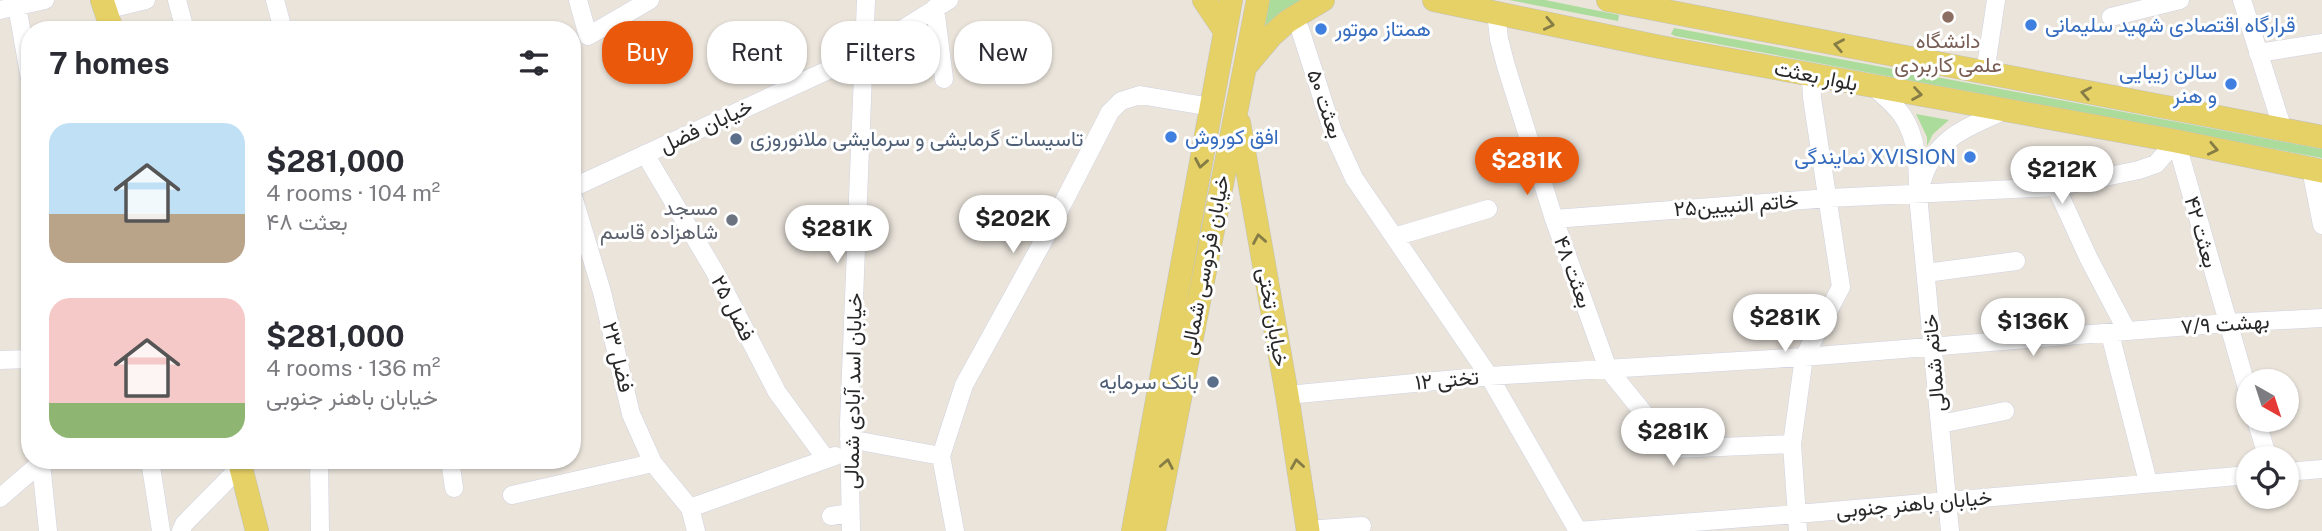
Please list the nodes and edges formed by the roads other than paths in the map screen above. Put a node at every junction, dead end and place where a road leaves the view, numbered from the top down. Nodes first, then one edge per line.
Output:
1 (45, 0) edge
2 (146, 0) edge
3 (177, 0) edge
4 (275, 0) edge
5 (578, 0) edge
6 (650, 0) edge
7 (866, 0) edge
8 (1204, 0) edge
9 (1231, 0) edge
10 (1258, 0) edge
11 (1323, 0) edge
12 (1434, 0) edge
13 (1608, 0) edge
14 (1996, 0) edge
15 (2180, 0) edge
16 (2242, 0) edge
17 (942, 4) edge
18 (1665, 6) edge
19 (9, 8) edge
20 (107, 13) edge
21 (1496, 13) junction
22 (2111, 17) dead end
23 (183, 21) edge
24 (281, 21) edge
25 (865, 21) edge
26 (915, 21) edge
27 (1300, 29) dead end
28 (1225, 31) junction
29 (2322, 43) edge
30 (1660, 47) junction
31 (21, 49) edge
32 (2258, 52) junction
33 (1244, 69) junction
34 (821, 73) edge
35 (1985, 74) junction
36 (1811, 75) junction
37 (944, 79) dead end
38 (863, 84) edge
39 (1875, 88) junction
40 (1237, 104) junction
41 (1211, 107) junction
42 (2006, 110) junction
43 (2283, 130) junction
44 (2322, 137) edge
45 (2176, 141) junction
46 (645, 153) junction
47 (2317, 170) edge
48 (1354, 177) joint
49 (581, 185) edge
50 (2056, 187) junction
51 (1918, 195) junction
52 (1829, 198) junction
53 (1488, 209) dead end
54 (1554, 219) junction
55 (581, 221) edge
56 (2322, 225) edge
57 (1394, 237) junction
58 (2016, 261) dead end
59 (1926, 273) junction
60 (2322, 317) edge
61 (2227, 323) junction
62 (2119, 332) junction
63 (1933, 346) junction
64 (1804, 357) junction
65 (0, 358) edge
66 (21, 359) edge
67 (1608, 369) junction
68 (2241, 369) edge
69 (1489, 376) junction
70 (1287, 395) junction
71 (2005, 411) dead end
72 (1940, 424) junction
73 (1792, 444) junction
74 (849, 445) junction
75 (941, 456) junction
76 (826, 459) junction
77 (653, 463) junction
78 (35, 469) edge
79 (44, 469) edge
80 (151, 469) edge
81 (234, 469) edge
82 (240, 469) edge
83 (319, 469) edge
84 (451, 469) edge
85 (2322, 469) edge
86 (2299, 471) edge
87 (2236, 476) edge
88 (2148, 482) junction
89 (454, 488) dead end
90 (512, 495) dead end
91 (0, 498) edge
92 (1947, 500) junction
93 (690, 508) junction
94 (850, 513) junction
95 (831, 516) dead end
96 (1798, 523) edge
97 (1362, 526) dead end
98 (1307, 530) edge
99 (48, 531) edge
100 (161, 531) edge
101 (181, 531) edge
102 (257, 531) edge
103 (320, 531) edge
104 (696, 531) edge
105 (850, 531) edge
106 (956, 531) edge
107 (1133, 531) edge
108 (1154, 531) edge
109 (1577, 531) edge
110 (1950, 531) edge

1 - 19 street
2 - 20 street
3 - 23 street
4 - 24 street
5 - 6 street
7 - 25 street, خیابان اسد آبادی شمالی
8 - 28 main road
9 - 28 main road, خیابان فردوسی شمالی
10 - 33 main road, خیابان فردوسی شمالی
11 - 33 main road
12 - 21 main road, بلوار بعثت
13 - 18 main road, بلوار بعثت
14 - 35 street
15 - 22 street
16 - 32 street
17 - 26 street, خیابان فضل
17 - 37 street
18 - 30 main road
35 -> 18 main road, بلوار بعثت
19 - 31 street
21 -> 30 main road, بلوار بعثت
21 - 54 street, بعثت ۴۸
27 - 48 street, بعثت ۵۰
28 - 41 main road, خیابان فردوسی شمالی
29 - 32 street
30 - 36 main road, بلوار بعثت
32 - 43 street
33 - 40 main road, خیابان فردوسی شمالی
34 - 46 street, خیابان فضل
43 -> 35 main road, بلوار بعثت
36 - 39 main road, بلوار بعثت
36 - 52 street
38 - 74 street, خیابان اسد آبادی شمالی
39 -> 42 main road, بلوار بعثت
39 - 51 street, خاتم شمالی
70 -> 40 main road, خیابان تختی
108 -> 40 main road, خیابان فردوسی شمالی
41 - 75 street
41 -> 107 main road, خیابان فردوسی شمالی
42 - 45 main road, بلوار بعثت
42 - 51 street
43 - 44 main road, بلوار بعثت
45 -> 47 main road, بلوار بعثت
45 - 50 street, خاتم النبیین۲۵
45 - 61 street, بعثت ۴۲
46 - 49 street, خیابان فضل
46 - 76 street, فضل ۲۵
47 - 56 street
48 - 57 street, خیابان باهنر جنوبی
50 - 51 street, خاتم النبیین۲۵
50 - 62 street
51 - 52 street, خاتم النبیین۲۵
51 - 59 street, خاتم شمالی
52 - 54 street, خاتم النبیین۲۵
52 - 64 street
53 - 57 street
54 - 67 street, بعثت ۴۸
55 - 77 street, فضل ۲۳
57 - 69 street, خیابان باهنر جنوبی
58 - 59 street
59 - 63 street, خاتم شمالی
60 - 61 street, بهشت ۷/۹
61 - 62 street, بهشت ۷/۹
61 - 68 street, بعثت ۴۲
62 - 63 street, بهشت ۷/۹
62 - 88 street
63 - 64 street, بهشت ۷/۹
63 - 72 street, خاتم شمالی
64 - 67 street, تختی ۱۲
64 - 73 street
65 - 66 street
67 - 69 street, تختی ۱۲
67 - 73 street, بعثت ۴۸
69 - 70 street, تختی ۱۲
69 - 109 street, خیابان باهنر جنوبی
98 -> 70 main road, خیابان تختی
71 - 72 street
72 - 92 street, خاتم شمالی
73 - 96 street
74 - 75 street
74 - 76 street
74 - 94 street, خیابان اسد آبادی شمالی
75 - 106 street
76 - 93 street
77 - 90 street
77 - 93 street, فضل ۲۳
78 - 91 street
79 - 99 street
80 - 100 street
81 - 101 street
82 - 102 main road
83 - 103 street
84 - 89 street
85 - 86 street
87 - 88 street, خیابان باهنر جنوبی
88 - 92 street, خیابان باهنر جنوبی
92 - 96 street, خیابان باهنر جنوبی
92 - 110 street, خاتم شمالی
93 - 104 street
94 - 95 street
94 - 105 street, خیابان اسد آبادی شمالی
96 - 109 street, خیابان باهنر جنوبی
97 - 98 street

